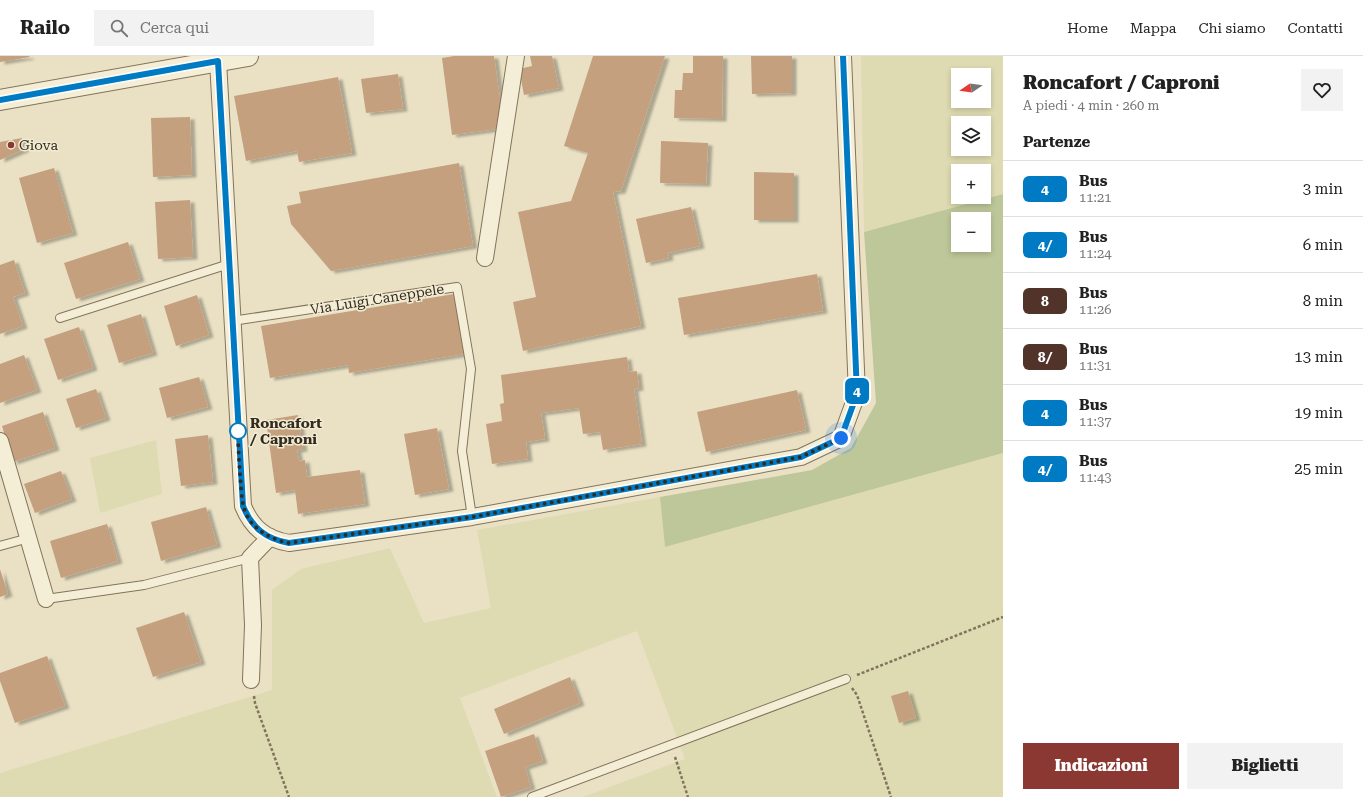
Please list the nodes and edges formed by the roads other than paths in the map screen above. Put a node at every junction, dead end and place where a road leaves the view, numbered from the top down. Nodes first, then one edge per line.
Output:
1 (248, 56) edge
2 (516, 56) edge
3 (842, 56) edge
4 (218, 61) junction
5 (0, 100) edge
6 (485, 258) dead end
7 (229, 264) junction
8 (60, 318) dead end
9 (232, 320) junction
10 (0, 441) edge
11 (472, 517) junction
12 (270, 537) junction
13 (29, 538) junction
14 (0, 546) edge
15 (250, 558) junction
16 (46, 599) joint
17 (846, 679) road end
18 (251, 680) road end
19 (532, 797) edge

1 - 4 street
2 - 6 street
3 - 11 street
4 - 5 street
4 - 7 street
7 - 8 lane
7 - 9 street
9 - 11 lane, Via Luigi Caneppele
9 - 12 street
10 - 13 street
11 - 12 street
12 - 15 street
13 - 14 lane
13 - 16 street
15 - 16 lane
15 - 18 street
17 - 19 lane

